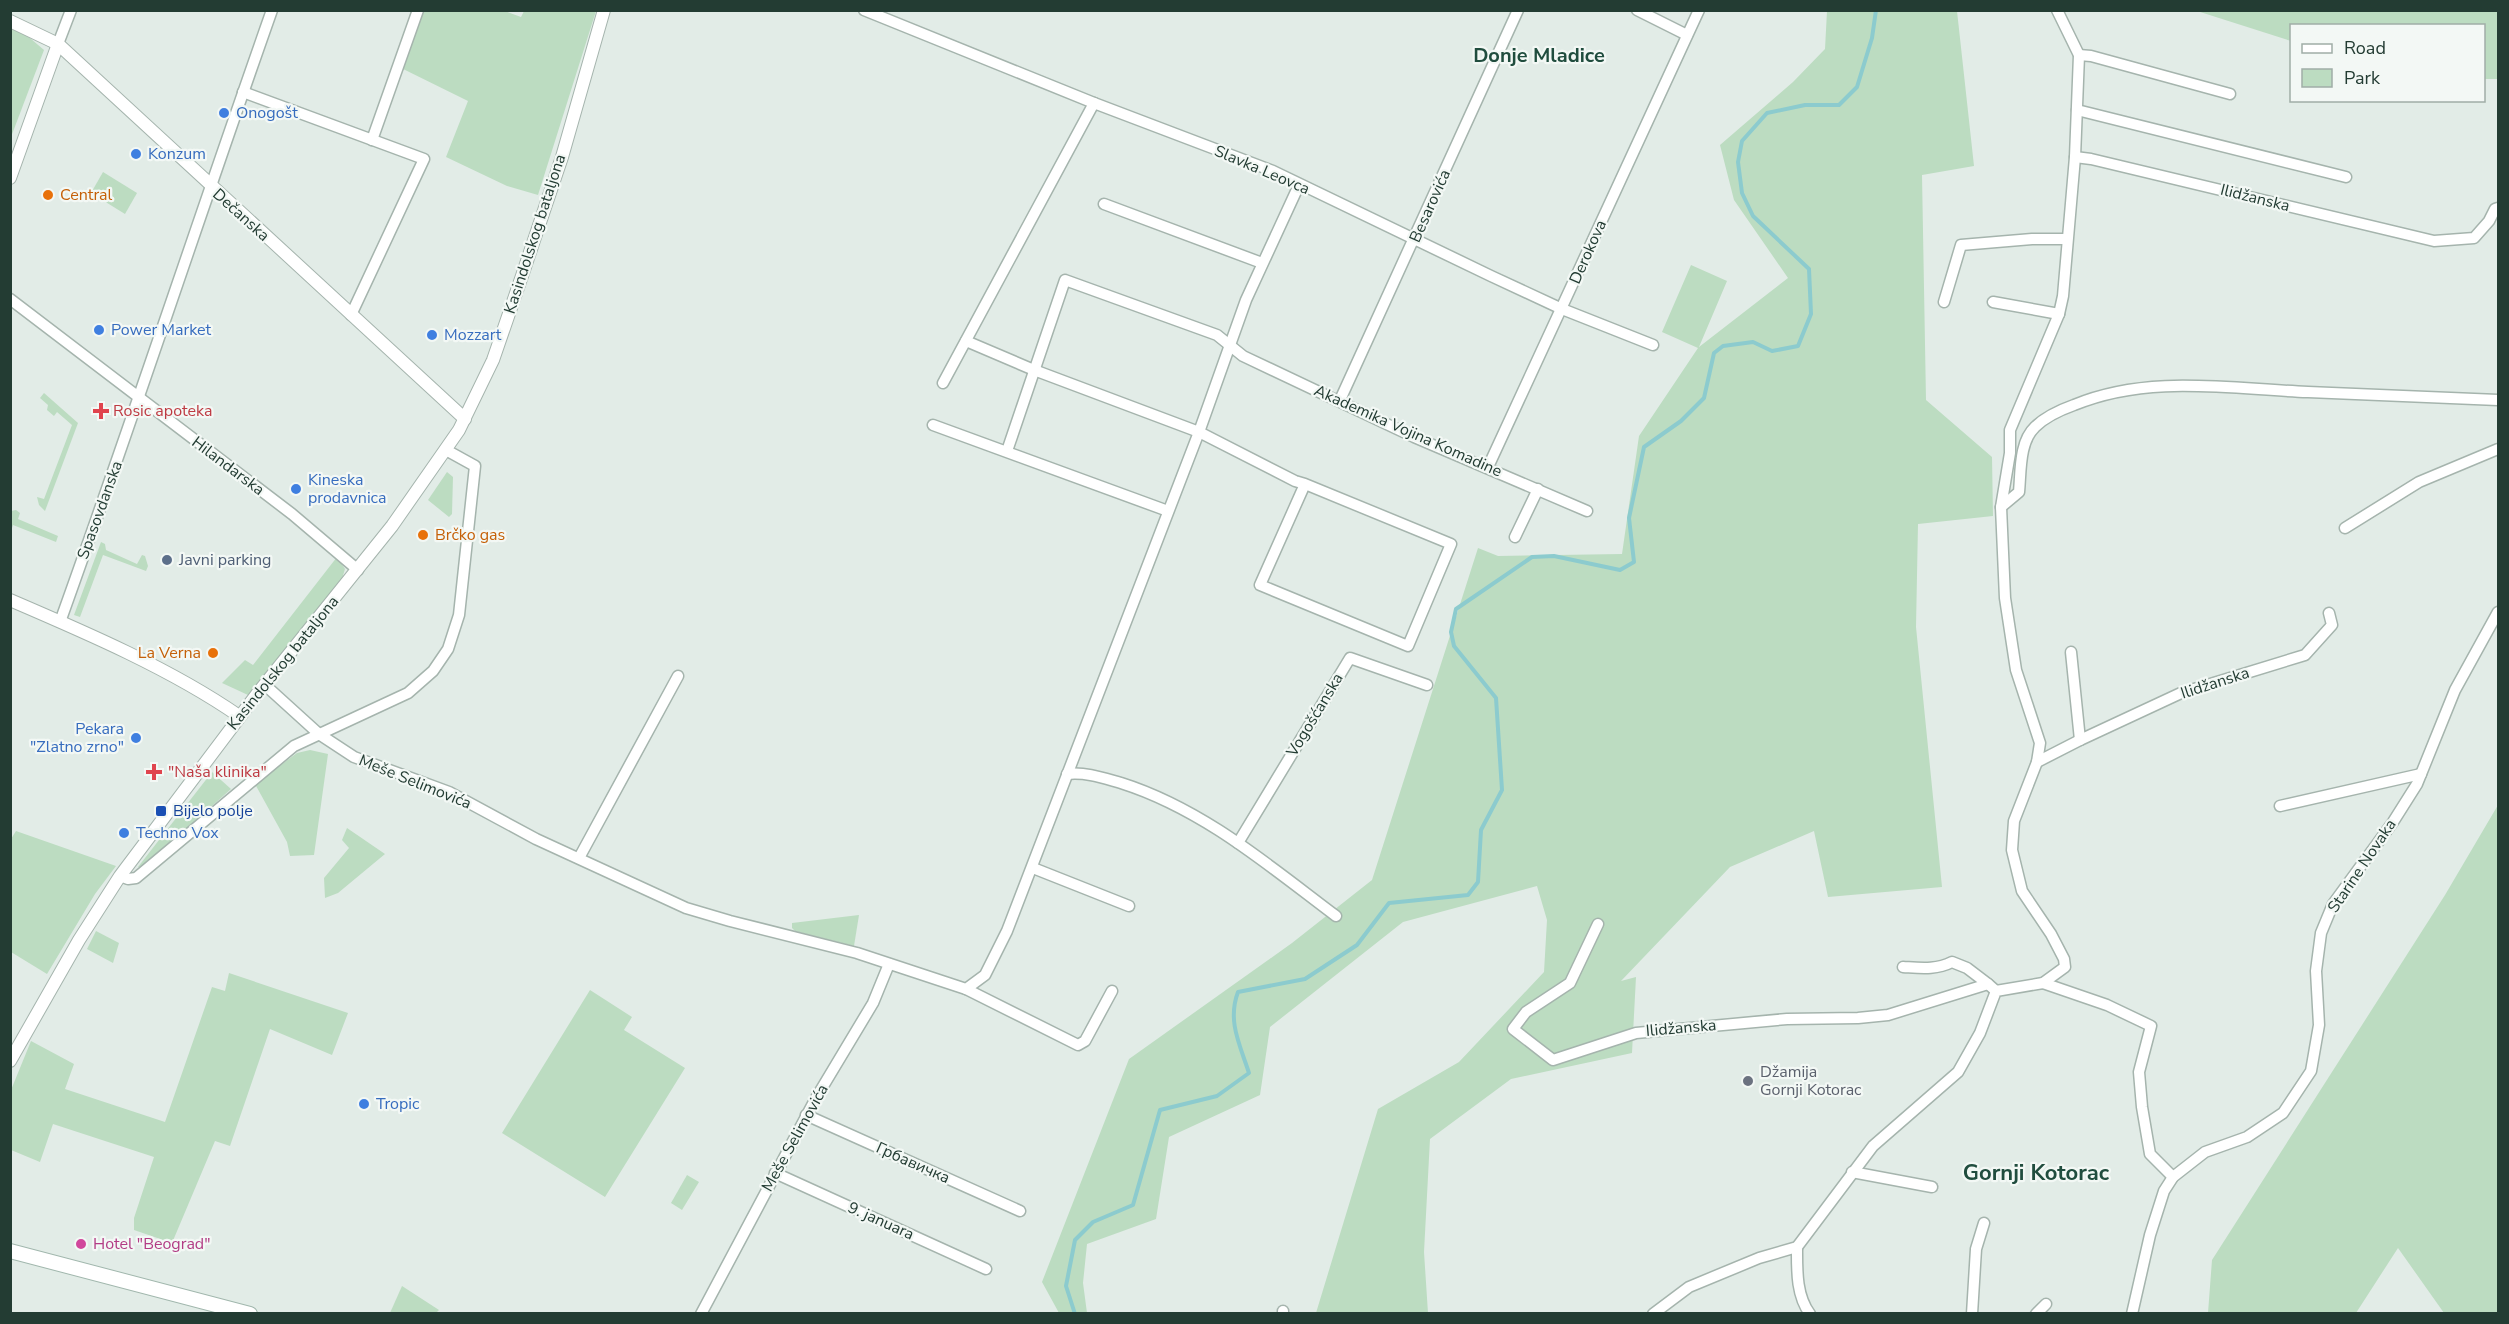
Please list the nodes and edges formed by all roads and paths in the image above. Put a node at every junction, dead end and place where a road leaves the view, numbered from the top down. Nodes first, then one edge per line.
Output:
1 (71, 10) edge
2 (418, 10) edge
3 (604, 10) edge
4 (864, 10) edge
5 (1518, 10) edge
6 (1637, 10) edge
7 (1699, 10) edge
8 (2057, 10) edge
9 (271, 11) edge
10 (10, 21) edge
11 (1687, 35) junction
12 (58, 44) junction
13 (2079, 56) junction
14 (243, 92) junction
15 (2230, 93) dead end
16 (1094, 103) junction
17 (2077, 110) junction
18 (372, 140) junction
19 (2075, 157) junction
20 (2346, 177) dead end
21 (10, 178) edge
22 (1299, 184) junction
23 (210, 186) junction
24 (1104, 204) dead end
25 (2499, 208) edge
26 (2067, 239) junction
27 (1415, 240) junction
28 (1262, 263) junction
29 (10, 299) edge
30 (1944, 302) dead end
31 (1993, 302) dead end
32 (1562, 309) junction
33 (2059, 314) junction
34 (351, 315) junction
35 (966, 341) junction
36 (1653, 345) dead end
37 (1230, 347) junction
38 (1034, 370) junction
39 (943, 383) dead end
40 (140, 398) junction
41 (1340, 400) junction
42 (2499, 400) edge
43 (465, 419) junction
44 (933, 425) dead end
45 (1199, 432) junction
46 (2499, 449) edge
47 (446, 450) junction
48 (1007, 451) junction
49 (1488, 467) junction
50 (1305, 484) junction
51 (1538, 489) junction
52 (2001, 507) junction
53 (1168, 511) junction
54 (1587, 511) dead end
55 (2345, 528) dead end
56 (1515, 537) dead end
57 (358, 570) junction
58 (10, 600) edge
59 (2499, 612) edge
60 (2329, 613) dead end
61 (60, 622) junction
62 (2071, 652) dead end
63 (678, 676) dead end
64 (266, 685) junction
65 (1427, 685) dead end
66 (239, 716) junction
67 (319, 735) junction
68 (2080, 740) junction
69 (2037, 762) junction
70 (1067, 774) junction
71 (2421, 774) junction
72 (2280, 806) dead end
73 (1238, 843) junction
74 (579, 858) junction
75 (1033, 868) junction
76 (120, 876) junction
77 (1129, 906) dead end
78 (1336, 916) dead end
79 (1598, 924) dead end
80 (889, 964) junction
81 (1903, 967) dead end
82 (2043, 983) junction
83 (1992, 987) junction
84 (966, 989) junction
85 (1112, 991) dead end
86 (10, 1061) edge
87 (806, 1115) junction
88 (1852, 1172) junction
89 (775, 1173) junction
90 (2173, 1178) junction
91 (1932, 1187) dead end
92 (1020, 1211) dead end
93 (1984, 1223) dead end
94 (1797, 1247) junction
95 (10, 1251) edge
96 (986, 1269) dead end
97 (2046, 1304) dead end
98 (250, 1314) edge
99 (701, 1314) edge
100 (1653, 1314) edge
101 (1810, 1314) edge
102 (1972, 1314) edge
103 (2036, 1314) edge
104 (2132, 1314) edge

1 - 12 street
2 - 18 street
3 - 43 street, Kasindolskog bataljona
4 - 16 street, Slavka Leovca
5 - 27 street, Besarovića
6 - 11 street
7 - 11 street, Derokova
8 - 13 street
9 - 14 street, Spasovdanska
10 - 12 street, Dečanska
11 - 32 street, Derokova
12 - 21 street
12 - 23 street, Dečanska
13 - 15 street
13 - 17 street
14 - 18 street
14 - 23 street, Spasovdanska
16 - 22 street, Slavka Leovca
16 - 35 street
17 - 19 street
17 - 20 street
18 - 34 street
19 - 25 street, Ilidžanska
19 - 26 street
22 - 27 street, Slavka Leovca
22 - 28 street
23 - 34 street, Dečanska
23 - 40 street, Spasovdanska
24 - 28 street
26 - 30 street
26 - 33 street
27 - 32 street, Slavka Leovca
27 - 41 street, Besarovića
28 - 37 street
29 - 40 street, Hilandarska
31 - 33 street
32 - 36 street, Slavka Leovca
32 - 49 street, Derokova
33 - 52 street
34 - 43 street, Dečanska
35 - 38 street
35 - 39 street
37 - 38 street, Akademika Vojina Komadine
37 - 41 street, Akademika Vojina Komadine
37 - 45 street
38 - 45 street
38 - 48 street, Akademika Vojina Komadine
40 - 57 street, Hilandarska
40 - 61 street, Spasovdanska
41 - 49 street, Akademika Vojina Komadine
42 - 52 street
43 - 47 street, Kasindolskog bataljona
44 - 48 street
45 - 50 street
45 - 53 street
46 - 55 street
47 - 57 street, Kasindolskog bataljona
47 - 67 street
48 - 53 street
49 - 51 street, Akademika Vojina Komadine
50 - 50 street
51 - 54 street, Akademika Vojina Komadine
51 - 56 street
52 - 69 street
53 - 70 street
57 - 64 street, Kasindolskog bataljona
58 - 61 street
59 - 71 street, Starine Novaka
60 - 68 street, Ilidžanska
61 - 66 street
62 - 68 street
63 - 74 street
64 - 66 street, Kasindolskog bataljona
64 - 67 street, Meše Selimovića
65 - 73 street, Vogošćanska
66 - 76 street, Kasindolskog bataljona
67 - 74 street, Meše Selimovića
67 - 76 street
68 - 69 street, Ilidžanska
69 - 82 street
70 - 73 street
70 - 75 street
71 - 72 street
71 - 90 street, Starine Novaka
73 - 78 street
74 - 80 street, Meše Selimovića
75 - 77 street
75 - 84 street
76 - 86 street, Kasindolskog bataljona
79 - 83 street, Ilidžanska
80 - 84 street, Meše Selimovića
80 - 87 street, Meše Selimovića
81 - 83 street
82 - 83 street, Ilidžanska
82 - 90 street, Ilidžanska
83 - 88 street
84 - 85 street, Meše Selimovića
87 - 89 street, Meše Selimovića
87 - 92 street, Грбавичка
88 - 91 street
88 - 94 street
89 - 96 street, 9. januara
89 - 99 street, Meše Selimovića
90 - 104 street, Starine Novaka
93 - 102 street
94 - 100 street
94 - 101 street
95 - 98 main road
97 - 103 street

